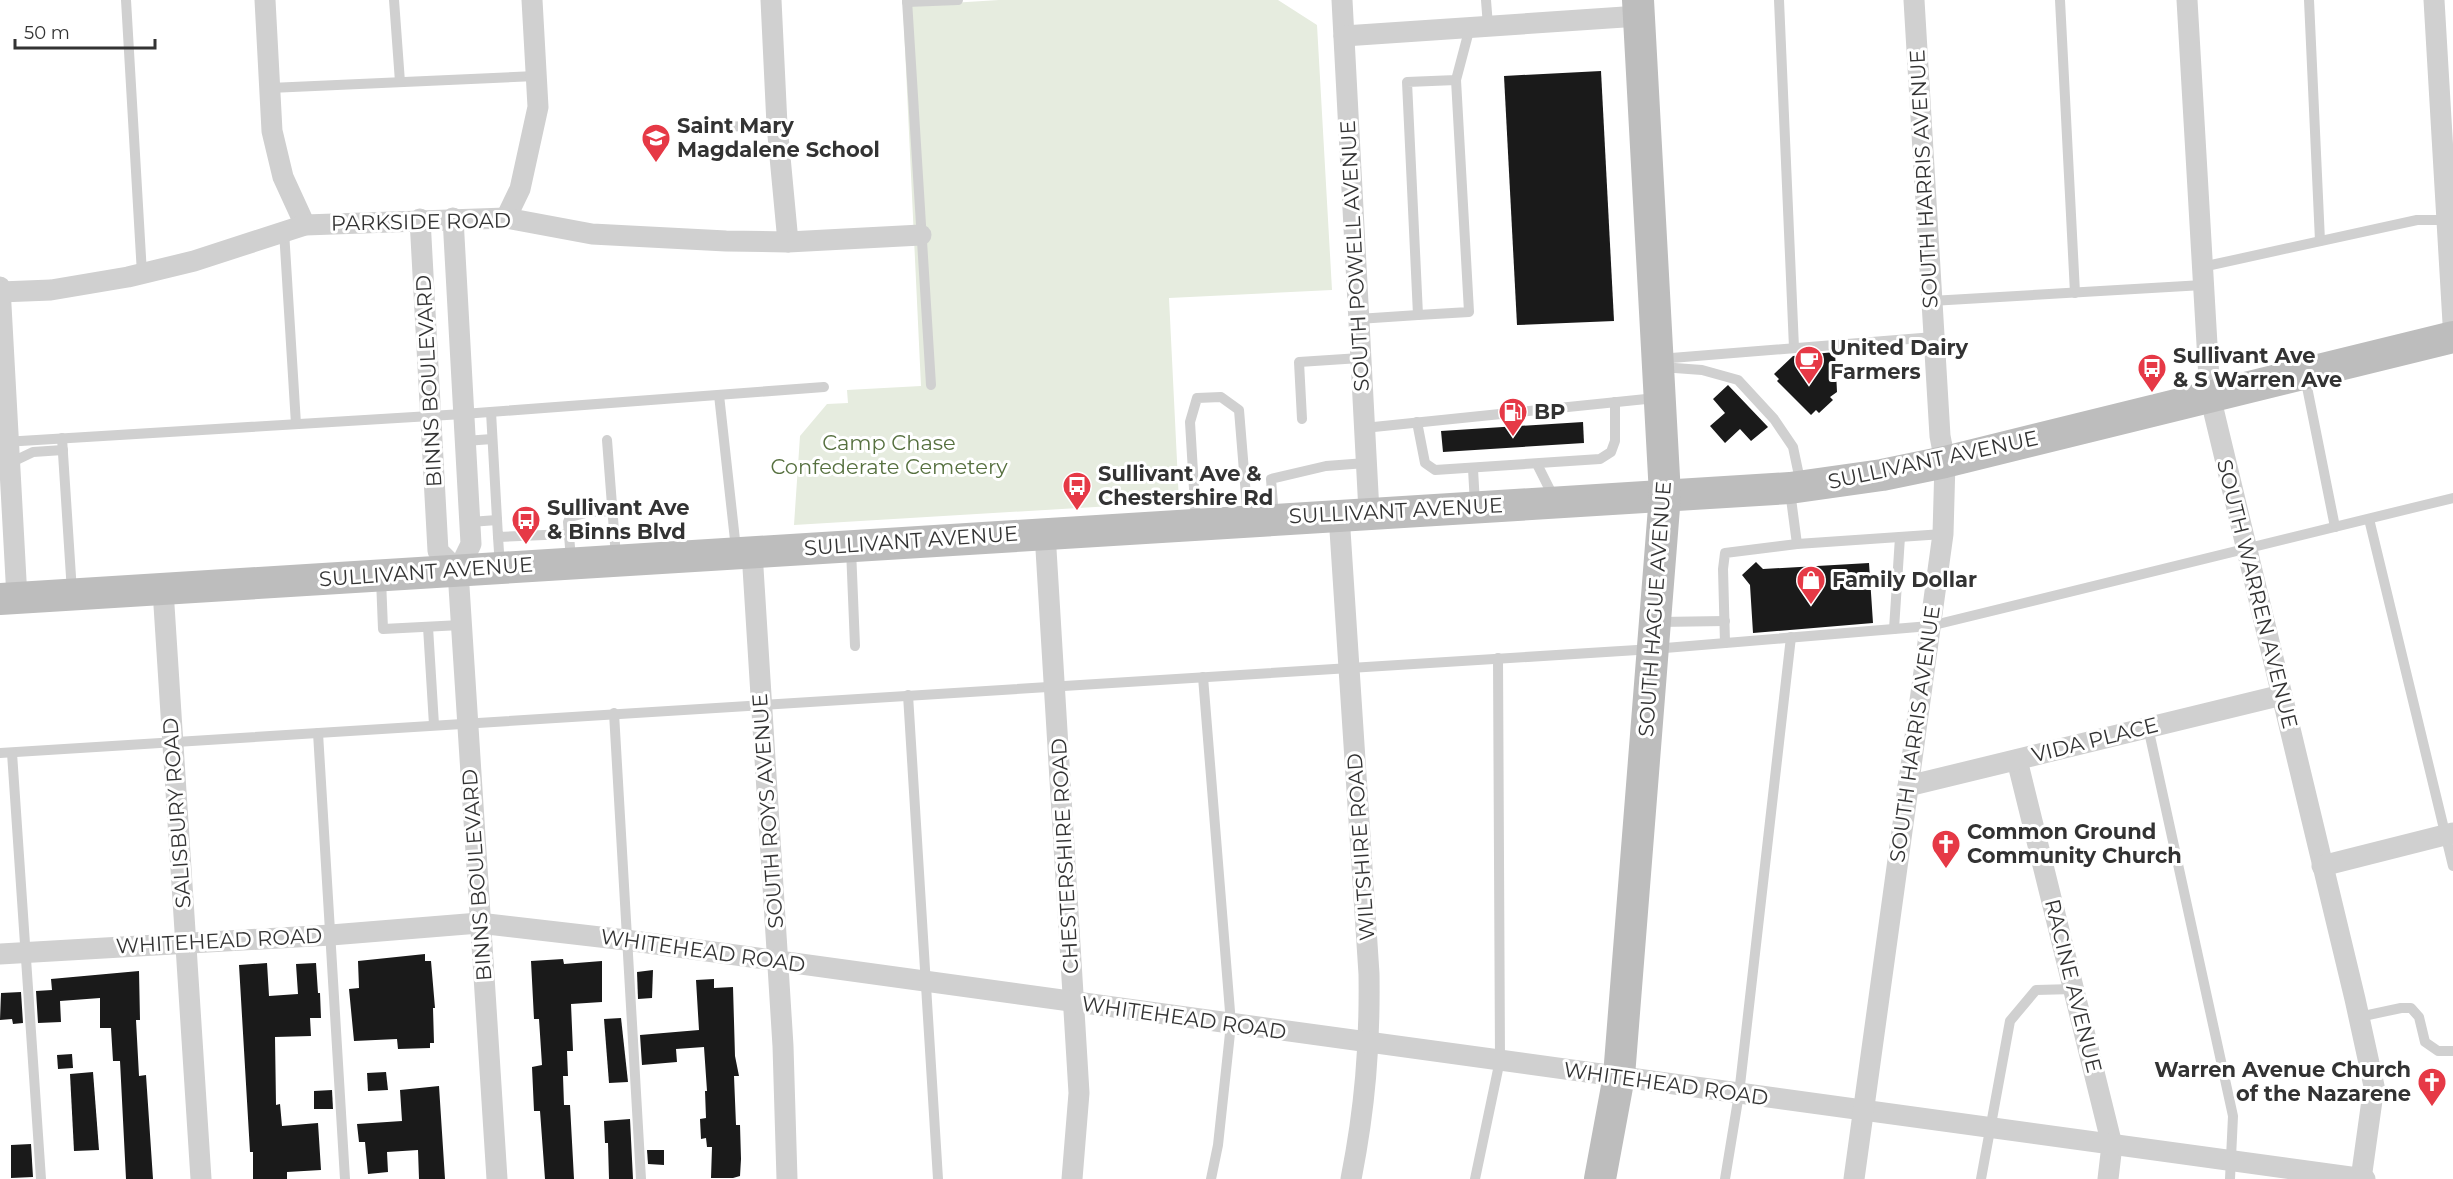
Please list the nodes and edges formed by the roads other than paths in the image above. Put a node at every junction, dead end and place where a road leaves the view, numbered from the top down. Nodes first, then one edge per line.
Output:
1 (126, 0) edge
2 (265, 0) edge
3 (394, 0) edge
4 (532, 0) edge
5 (771, 0) edge
6 (957, 0) edge
7 (1342, 0) edge
8 (1486, 0) edge
9 (1779, 0) edge
10 (1914, 0) edge
11 (2060, 0) edge
12 (2187, 0) edge
13 (2309, 0) edge
14 (2434, 0) edge
15 (907, 1) edge
16 (1638, 8) edge
17 (1479, 27) junction
18 (1344, 36) junction
19 (536, 76) junction
20 (1456, 80) junction
21 (400, 82) junction
22 (270, 88) junction
23 (777, 125) junction
24 (716, 127) dead end
25 (2449, 192) edge
26 (453, 218) junction
27 (506, 218) junction
28 (420, 219) junction
29 (2447, 220) junction
30 (305, 225) junction
31 (284, 231) junction
32 (921, 235) junction
33 (2320, 241) junction
34 (788, 242) junction
35 (142, 274) junction
36 (2203, 276) junction
37 (0, 287) edge
38 (0, 292) edge
39 (2075, 293) junction
40 (1931, 301) junction
41 (1418, 315) junction
42 (1358, 319) junction
43 (2453, 323) edge
44 (1934, 337) junction
45 (2453, 337) edge
46 (1794, 348) junction
47 (1360, 358) junction
48 (1658, 363) junction
49 (2304, 373) junction
50 (930, 385) dead end
51 (824, 387) dead end
52 (719, 395) junction
53 (2210, 396) junction
54 (1660, 398) junction
55 (1614, 402) junction
56 (490, 412) junction
57 (463, 414) junction
58 (430, 416) junction
59 (1302, 419) dead end
60 (1418, 423) junction
61 (296, 424) junction
62 (1364, 428) junction
63 (62, 438) junction
64 (492, 439) junction
65 (606, 440) dead end
66 (465, 441) junction
67 (4, 442) edge
68 (63, 450) junction
69 (1945, 462) junction
70 (10, 463) junction
71 (1366, 463) junction
72 (1537, 464) junction
73 (1473, 469) junction
74 (1796, 487) junction
75 (1665, 495) junction
76 (2453, 498) edge
77 (1556, 502) junction
78 (1475, 506) junction
79 (612, 511) junction
80 (1354, 514) junction
81 (1261, 519) junction
82 (2369, 519) junction
83 (497, 520) junction
84 (470, 522) junction
85 (1196, 523) junction
86 (2335, 527) junction
87 (1045, 532) junction
88 (1943, 534) junction
89 (1900, 537) junction
90 (1797, 544) junction
91 (851, 545) junction
92 (2246, 549) junction
93 (550, 550) junction
94 (499, 552) junction
95 (744, 552) junction
96 (616, 560) junction
97 (458, 571) junction
98 (381, 576) junction
99 (164, 590) junction
100 (72, 595) junction
101 (8, 599) edge
102 (1725, 621) junction
103 (461, 625) junction
104 (1930, 626) junction
105 (428, 627) junction
106 (1894, 629) junction
107 (1654, 635) junction
108 (1791, 637) junction
109 (1725, 643) junction
110 (855, 646) dead end
111 (1498, 658) junction
112 (1350, 668) junction
113 (1203, 677) junction
114 (1055, 686) junction
115 (908, 695) junction
116 (2282, 695) junction
117 (761, 703) junction
118 (614, 713) junction
119 (467, 723) junction
120 (434, 725) junction
121 (2148, 727) junction
122 (318, 733) junction
123 (173, 743) junction
124 (0, 753) edge
125 (12, 753) junction
126 (2018, 760) junction
127 (1908, 786) junction
128 (2449, 834) edge
129 (2322, 866) junction
130 (2453, 866) edge
131 (479, 923) junction
132 (331, 934) junction
133 (626, 940) junction
134 (186, 944) junction
135 (27, 952) junction
136 (0, 954) edge
137 (777, 961) junction
138 (925, 981) junction
139 (2074, 989) junction
140 (1074, 1003) junction
141 (2359, 1017) junction
142 (1231, 1023) junction
143 (1370, 1043) junction
144 (2453, 1052) edge
145 (1500, 1060) junction
146 (1619, 1076) junction
147 (1739, 1095) junction
148 (1864, 1111) junction
149 (1988, 1128) junction
150 (2112, 1145) junction
151 (2231, 1171) edge
152 (41, 1179) edge
153 (201, 1179) edge
154 (345, 1179) edge
155 (497, 1179) edge
156 (641, 1179) edge
157 (787, 1179) edge
158 (938, 1179) edge
159 (1072, 1179) edge
160 (1210, 1179) edge
161 (1351, 1179) edge
162 (1475, 1179) edge
163 (1600, 1179) edge
164 (1725, 1179) edge
165 (1854, 1179) edge
166 (1981, 1179) edge
167 (2108, 1179) edge
168 (2363, 1179) edge

1 - 35 lane
2 - 22 street
3 - 21 lane
4 - 19 street
5 - 23 street
6 - 15 lane
7 - 18 street, SOUTH POWELL AVENUE
8 - 17 lane
9 - 46 lane
10 - 40 street, SOUTH HARRIS AVENUE
11 - 39 lane
12 - 36 street, SOUTH WARREN AVENUE
13 - 33 lane
14 - 25 street
15 - 32 lane
16 - 17 street
16 - 48 main road, SOUTH HAGUE AVENUE
17 - 18 street
17 - 20 lane
18 - 42 street, SOUTH POWELL AVENUE
19 - 21 lane
19 - 27 street
20 - 41 lane
20 - 41 lane
21 - 22 lane
22 - 30 street
23 - 24 lane
23 - 34 street
25 - 29 street
26 - 27 street, PARKSIDE ROAD
26 - 28 street, PARKSIDE ROAD
26 - 57 street, BINNS BOULEVARD
27 - 34 street, PARKSIDE ROAD
28 - 30 street, PARKSIDE ROAD
28 - 58 street, BINNS BOULEVARD
29 - 33 lane
29 - 43 street
30 - 31 street, PARKSIDE ROAD
31 - 35 street, PARKSIDE ROAD
31 - 61 lane
32 - 34 street, PARKSIDE ROAD
32 - 50 lane
33 - 36 lane
35 - 38 street, PARKSIDE ROAD
36 - 39 lane
36 - 53 street, SOUTH WARREN AVENUE
37 - 38 street
38 - 67 street
39 - 40 lane
40 - 44 street, SOUTH HARRIS AVENUE
41 - 42 lane
42 - 47 street, SOUTH POWELL AVENUE
44 - 46 lane
44 - 69 street, SOUTH HARRIS AVENUE
45 - 49 main road, SULLIVANT AVENUE
46 - 48 lane
47 - 59 lane
47 - 62 street, SOUTH POWELL AVENUE
48 - 54 main road, SOUTH HAGUE AVENUE
48 - 74 lane
49 - 53 main road, SULLIVANT AVENUE
49 - 86 lane
51 - 52 lane
52 - 56 lane
52 - 95 lane
53 - 69 main road, SULLIVANT AVENUE
53 - 92 street, SOUTH WARREN AVENUE
54 - 55 lane
54 - 75 main road, SOUTH HAGUE AVENUE
55 - 60 lane
55 - 72 lane
56 - 57 lane
56 - 64 lane
57 - 58 lane
57 - 66 street, BINNS BOULEVARD
58 - 61 lane
58 - 97 street, BINNS BOULEVARD
60 - 62 lane
60 - 73 lane
61 - 63 lane
62 - 71 street, SOUTH POWELL AVENUE
63 - 67 lane
63 - 68 lane
64 - 66 lane
64 - 83 lane
65 - 79 lane
66 - 84 street, BINNS BOULEVARD
67 - 70 street
68 - 70 lane
68 - 100 lane
69 - 74 main road, SULLIVANT AVENUE
69 - 88 street, SOUTH HARRIS AVENUE
70 - 101 street
71 - 80 street, SOUTH POWELL AVENUE
71 - 81 lane
72 - 73 lane
72 - 77 lane
73 - 78 lane
74 - 75 main road, SULLIVANT AVENUE
74 - 90 lane
75 - 77 main road, SULLIVANT AVENUE
75 - 107 main road, SOUTH HAGUE AVENUE
76 - 82 lane
77 - 78 main road, SULLIVANT AVENUE
78 - 80 main road, SULLIVANT AVENUE
79 - 93 lane
79 - 96 lane
80 - 81 main road, SULLIVANT AVENUE
80 - 112 street, WILTSHIRE ROAD
81 - 85 main road, SULLIVANT AVENUE
81 - 85 lane
82 - 86 lane
82 - 128 lane
83 - 84 lane
83 - 94 lane
84 - 97 street, BINNS BOULEVARD
85 - 87 main road, SULLIVANT AVENUE
86 - 92 lane
87 - 91 main road, SULLIVANT AVENUE
87 - 114 street, CHESTERSHIRE ROAD
88 - 89 lane
88 - 104 street, SOUTH HARRIS AVENUE
89 - 90 lane
89 - 106 lane
90 - 102 lane
91 - 95 main road, SULLIVANT AVENUE
91 - 110 lane
92 - 104 lane
92 - 116 street, SOUTH WARREN AVENUE
93 - 94 main road, SULLIVANT AVENUE
93 - 96 main road, SULLIVANT AVENUE
94 - 97 main road, SULLIVANT AVENUE
95 - 96 main road, SULLIVANT AVENUE
95 - 117 street, SOUTH ROYS AVENUE
97 - 98 main road, SULLIVANT AVENUE
97 - 103 street, BINNS BOULEVARD
98 - 99 main road, SULLIVANT AVENUE
98 - 105 lane
99 - 100 main road, SULLIVANT AVENUE
99 - 123 street, SALISBURY ROAD
100 - 101 main road, SULLIVANT AVENUE
102 - 107 lane
102 - 109 lane
103 - 105 lane
103 - 119 street, BINNS BOULEVARD
104 - 106 lane
104 - 127 street, SOUTH HARRIS AVENUE
105 - 120 lane
106 - 108 lane
107 - 109 lane
107 - 111 lane
107 - 146 main road, SOUTH HAGUE AVENUE
108 - 109 lane
108 - 147 lane
111 - 112 lane
111 - 145 lane
112 - 113 lane
112 - 143 street, WILTSHIRE ROAD
113 - 114 lane
113 - 142 lane
114 - 115 lane
114 - 140 street, CHESTERSHIRE ROAD
115 - 117 lane
115 - 138 lane
116 - 121 street, VIDA PLACE
116 - 129 street, SOUTH WARREN AVENUE
117 - 118 lane
117 - 137 street, SOUTH ROYS AVENUE
118 - 119 lane
118 - 133 lane
119 - 120 lane
119 - 131 street, BINNS BOULEVARD
120 - 122 lane
121 - 126 street, VIDA PLACE
121 - 151 lane
122 - 123 lane
122 - 132 lane
123 - 125 lane
123 - 134 street, SALISBURY ROAD
124 - 125 lane
125 - 135 lane
126 - 127 street, VIDA PLACE
126 - 139 street, RACINE AVENUE
127 - 148 street, SOUTH HARRIS AVENUE
128 - 129 street
128 - 130 lane
129 - 141 street, SOUTH WARREN AVENUE
131 - 132 street, WHITEHEAD ROAD
131 - 133 street, WHITEHEAD ROAD
131 - 155 street, BINNS BOULEVARD
132 - 134 street, WHITEHEAD ROAD
132 - 154 lane
133 - 137 street, WHITEHEAD ROAD
133 - 156 lane
134 - 135 street, WHITEHEAD ROAD
134 - 153 street, SALISBURY ROAD
135 - 136 street, WHITEHEAD ROAD
135 - 152 lane
137 - 138 street, WHITEHEAD ROAD
137 - 157 street, SOUTH ROYS AVENUE
138 - 140 street, WHITEHEAD ROAD
138 - 158 lane
139 - 149 lane
139 - 150 street, RACINE AVENUE
140 - 142 street, WHITEHEAD ROAD
140 - 159 street, CHESTERSHIRE ROAD
141 - 144 lane
141 - 168 street, SOUTH WARREN AVENUE
142 - 143 street, WHITEHEAD ROAD
142 - 160 lane
143 - 145 street, WHITEHEAD ROAD
143 - 161 street, WILTSHIRE ROAD
145 - 146 street, WHITEHEAD ROAD
145 - 162 lane
146 - 147 street, WHITEHEAD ROAD
146 - 163 main road, SOUTH HAGUE AVENUE
147 - 148 street, WHITEHEAD ROAD
147 - 164 lane
148 - 149 street, WHITEHEAD ROAD
148 - 165 street, SOUTH HARRIS AVENUE
149 - 150 street, WHITEHEAD ROAD
149 - 166 lane
150 - 151 street, WHITEHEAD ROAD
150 - 167 street, RACINE AVENUE
151 - 168 street, WHITEHEAD ROAD

